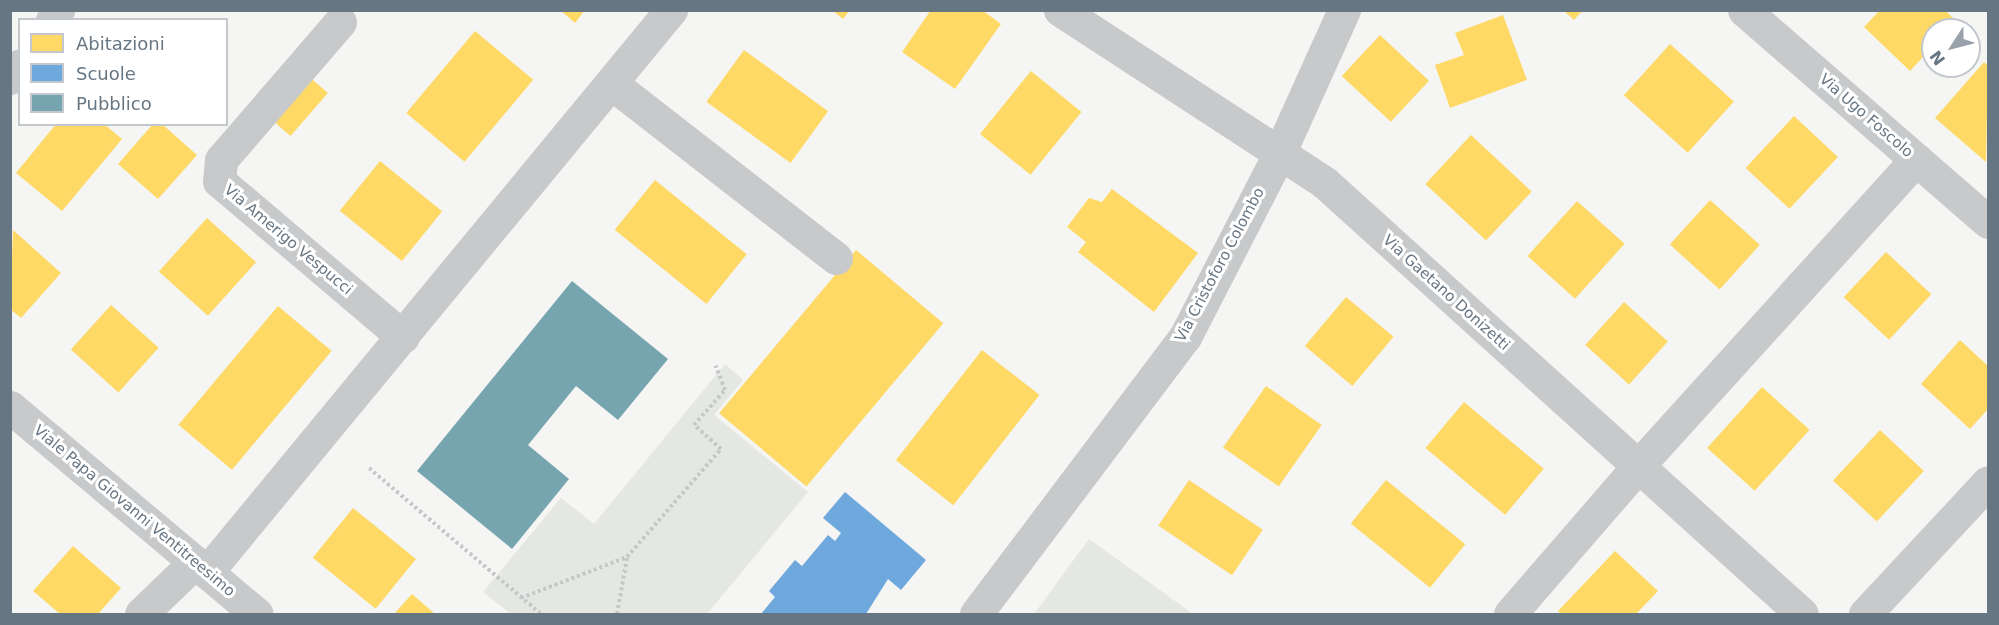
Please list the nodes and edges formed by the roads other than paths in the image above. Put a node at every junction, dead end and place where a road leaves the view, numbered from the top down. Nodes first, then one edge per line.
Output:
1 (671, 10) edge
2 (1060, 10) edge
3 (1344, 10) edge
4 (1744, 10) edge
5 (340, 22) dead end
6 (611, 83) junction
7 (1279, 154) junction
8 (1916, 159) junction
9 (1989, 222) edge
10 (836, 258) dead end
11 (403, 337) junction
12 (10, 407) edge
13 (1638, 466) junction
14 (1989, 482) edge
15 (201, 567) junction
16 (141, 615) edge
17 (257, 615) edge
18 (976, 615) edge
19 (1510, 615) edge
20 (1802, 615) edge
21 (1865, 615) edge

1 - 6 street
2 - 7 street, Via Gaetano Donizetti
3 - 7 street, Via Cristoforo Colombo
4 - 8 street, Via Ugo Foscolo
5 - 11 street, Via Amerigo Vespucci
6 - 10 street
6 - 11 street
7 - 13 street, Via Gaetano Donizetti
7 - 18 street, Via Cristoforo Colombo
8 - 9 street, Via Ugo Foscolo
8 - 13 street
11 - 15 street
12 - 15 street, Viale Papa Giovanni Ventitreesimo
13 - 19 street
13 - 20 street, Via Gaetano Donizetti
14 - 21 street
15 - 16 street
15 - 17 street, Viale Papa Giovanni Ventitreesimo

